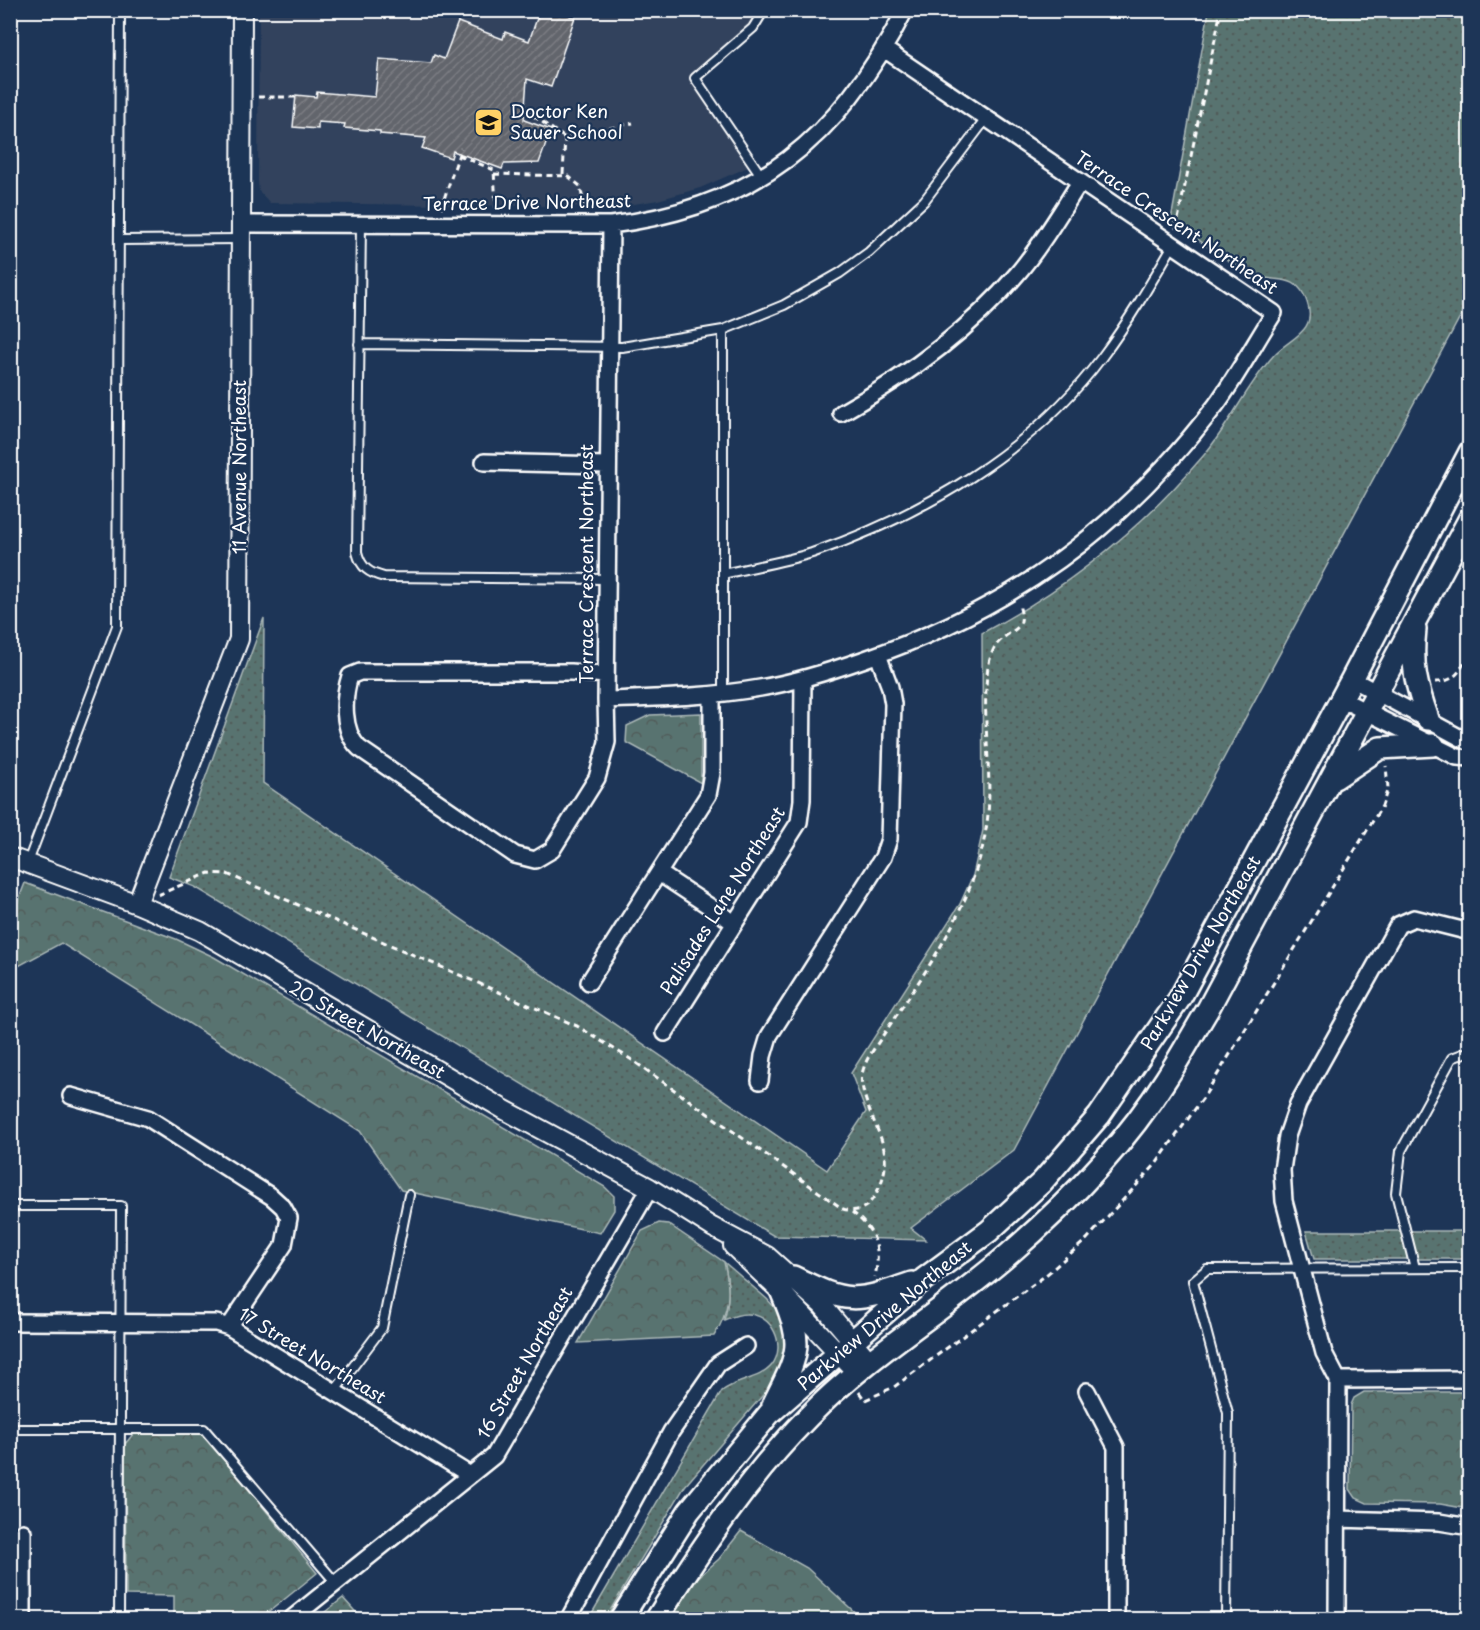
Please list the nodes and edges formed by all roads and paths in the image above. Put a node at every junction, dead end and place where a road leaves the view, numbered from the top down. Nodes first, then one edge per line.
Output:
1 (120, 10) edge
2 (242, 10) edge
3 (764, 10) edge
4 (904, 10) edge
5 (1221, 10) edge
6 (885, 50) junction
7 (250, 97) dead end
8 (296, 97) dead end
9 (525, 110) dead end
10 (986, 119) junction
11 (633, 123) dead end
12 (565, 138) junction
13 (461, 148) dead end
14 (459, 156) junction
15 (494, 174) junction
16 (564, 174) junction
17 (762, 177) junction
18 (1080, 182) junction
19 (441, 208) dead end
20 (496, 208) dead end
21 (585, 209) dead end
22 (361, 224) junction
23 (611, 225) junction
24 (241, 232) junction
25 (119, 240) junction
26 (1173, 245) junction
27 (723, 330) junction
28 (359, 344) junction
29 (608, 347) junction
30 (841, 413) dead end
31 (1470, 452) edge
32 (484, 462) dead end
33 (606, 465) junction
34 (1470, 518) edge
35 (723, 574) junction
36 (607, 579) junction
37 (1417, 617) junction
38 (1470, 651) edge
39 (878, 655) junction
40 (605, 675) junction
41 (803, 679) junction
42 (1352, 679) junction
43 (1414, 682) junction
44 (1377, 692) junction
45 (718, 694) junction
46 (1341, 699) junction
47 (606, 700) junction
48 (1367, 712) junction
49 (1428, 719) junction
50 (1470, 742) edge
51 (1433, 745) junction
52 (1470, 758) edge
53 (1330, 782) junction
54 (19, 861) edge
55 (659, 873) junction
56 (137, 904) junction
57 (733, 922) junction
58 (1470, 932) edge
59 (589, 982) dead end
60 (665, 1033) dead end
61 (1470, 1051) edge
62 (760, 1081) dead end
63 (71, 1096) dead end
64 (650, 1188) junction
65 (409, 1195) dead end
66 (10, 1206) edge
67 (852, 1212) dead end
68 (1415, 1268) junction
69 (1470, 1268) edge
70 (1302, 1269) junction
71 (924, 1279) junction
72 (873, 1284) dead end
73 (788, 1285) junction
74 (10, 1322) edge
75 (121, 1323) junction
76 (229, 1327) junction
77 (746, 1346) dead end
78 (846, 1346) junction
79 (864, 1367) junction
80 (1470, 1379) edge
81 (1338, 1380) junction
82 (1087, 1391) dead end
83 (334, 1392) junction
84 (769, 1414) junction
85 (10, 1429) edge
86 (120, 1429) junction
87 (470, 1475) junction
88 (1337, 1520) junction
89 (1470, 1527) edge
90 (23, 1532) dead end
91 (336, 1582) junction
92 (23, 1620) edge
93 (120, 1620) edge
94 (290, 1620) edge
95 (568, 1620) edge
96 (620, 1620) edge
97 (656, 1620) edge
98 (1116, 1620) edge
99 (1226, 1620) edge
100 (1337, 1620) edge

1 - 25 lane
2 - 24 street, 11 Avenue Northeast
3 - 17 lane
4 - 6 street, Terrace Drive Northeast
5 - 26 path
6 - 10 street, Terrace Crescent Northeast
6 - 17 street, Terrace Drive Northeast
7 - 8 path
9 - 12 path
10 - 18 street, Terrace Crescent Northeast
10 - 27 lane
11 - 12 path
12 - 16 path
13 - 14 path
14 - 15 path
14 - 19 path
15 - 16 path
15 - 20 path
16 - 21 path
17 - 23 street, Terrace Drive Northeast
18 - 26 street, Terrace Crescent Northeast
18 - 30 street
22 - 23 street, Terrace Drive Northeast
22 - 24 street, Terrace Drive Northeast
22 - 28 lane
23 - 29 street, Terrace Crescent Northeast
24 - 25 lane
24 - 56 street, 11 Avenue Northeast
25 - 54 lane
26 - 35 lane
26 - 39 street, Terrace Crescent Northeast
27 - 29 lane
27 - 35 lane
28 - 29 lane
28 - 36 lane
29 - 33 street, Terrace Crescent Northeast
31 - 42 main road, Parkview Drive Northeast
32 - 33 street
33 - 36 street, Terrace Crescent Northeast
34 - 37 main road, Parkview Drive Northeast
35 - 45 lane
36 - 40 street, Terrace Crescent Northeast
37 - 43 main road
37 - 44 main road, Parkview Drive Northeast
38 - 43 path
39 - 41 street, Terrace Crescent Northeast
39 - 62 street
40 - 47 street, Terrace Crescent Northeast
40 - 47 street
41 - 45 street, Terrace Crescent Northeast
41 - 57 street, Palisades Lane Northeast
42 - 44 street
42 - 46 main road, Parkview Drive Northeast
43 - 49 main road
44 - 48 main road, Parkview Drive Northeast
44 - 49 street
45 - 47 street, Terrace Crescent Northeast
45 - 55 street
46 - 48 street
46 - 71 main road, Parkview Drive Northeast
48 - 51 street
48 - 53 main road, Parkview Drive Northeast
49 - 50 street
51 - 52 street
51 - 53 main road
53 - 79 main road, Parkview Drive Northeast
54 - 56 street, 20 Street Northeast
55 - 57 street
55 - 59 street
56 - 64 street, 20 Street Northeast
57 - 60 street, Palisades Lane Northeast
58 - 70 street
61 - 68 lane
63 - 76 street
64 - 73 street, 20 Street Northeast
64 - 87 street, 16 Street Northeast
65 - 83 lane
66 - 75 lane
67 - 72 path
68 - 69 lane
68 - 70 lane
70 - 81 street
70 - 99 lane
71 - 73 main road
71 - 78 main road, Parkview Drive Northeast
73 - 78 street, 20 Street Northeast
73 - 84 main road
74 - 75 street, 17 Street Northeast
75 - 76 street, 17 Street Northeast
75 - 86 lane
76 - 83 street, 17 Street Northeast
77 - 95 street
78 - 79 street, 20 Street Northeast
78 - 84 main road, Parkview Drive Northeast
79 - 97 main road, Parkview Drive Northeast
80 - 81 street
81 - 88 street
82 - 98 street
83 - 87 street, 17 Street Northeast
84 - 96 main road, Parkview Drive Northeast
85 - 86 lane
86 - 91 lane
86 - 93 lane
87 - 91 street, 16 Street Northeast
88 - 89 street
88 - 100 street
90 - 92 street
91 - 94 street, 16 Street Northeast

